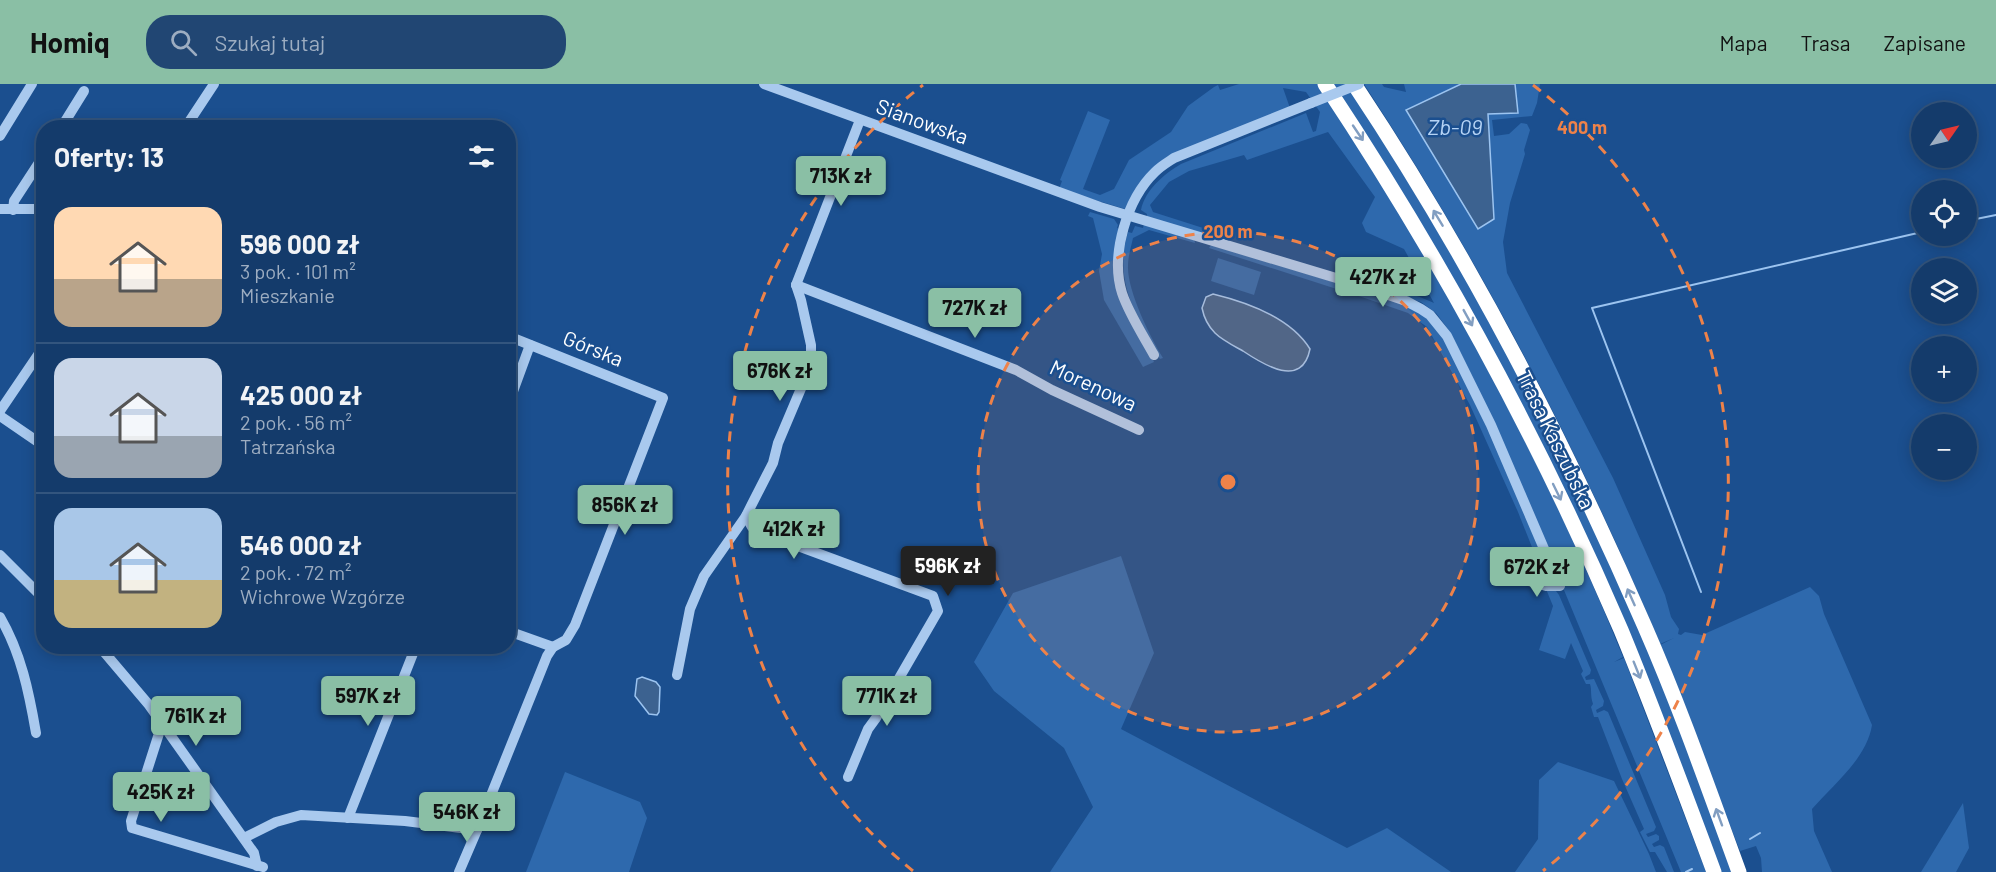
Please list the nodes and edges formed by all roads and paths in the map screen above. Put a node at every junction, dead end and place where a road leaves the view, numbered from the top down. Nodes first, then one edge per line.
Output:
1 (32, 84) edge
2 (214, 84) edge
3 (764, 84) edge
4 (1325, 84) edge
5 (1354, 84) edge
6 (1359, 84) edge
7 (84, 91) dead end
8 (66, 120) edge
9 (190, 120) edge
10 (860, 120) junction
11 (0, 136) edge
12 (36, 167) edge
13 (0, 209) edge
14 (36, 209) edge
15 (13, 210) junction
16 (1129, 216) junction
17 (796, 285) junction
18 (516, 339) edge
19 (530, 345) junction
20 (1154, 355) dead end
21 (36, 358) edge
22 (516, 383) edge
23 (0, 411) edge
24 (0, 416) edge
25 (1139, 430) dead end
26 (36, 441) edge
27 (746, 516) junction
28 (0, 555) edge
29 (1519, 578) dead end
30 (36, 591) edge
31 (0, 617) edge
32 (516, 634) edge
33 (553, 647) junction
34 (106, 654) edge
35 (413, 654) edge
36 (677, 675) dead end
37 (162, 724) junction
38 (36, 733) dead end
39 (848, 777) dead end
40 (348, 818) junction
41 (477, 830) junction
42 (244, 838) junction
43 (459, 872) edge
44 (1714, 872) edge
45 (1739, 872) edge

1 - 11 street
2 - 9 street
3 - 10 street, Sianowska
4 -> 44 highway, Trasa Kaszubska
45 -> 5 highway, Trasa Kaszubska
6 - 16 street, bridge
7 - 8 street
10 - 16 street, Sianowska
10 - 17 street
12 - 15 street
13 - 15 street
14 - 15 street
16 - 20 street
16 - 29 street, Sianowska
17 - 25 street, Morenowa
17 - 27 street
18 - 19 street, Górska
19 - 22 street
19 - 33 street, Górska
21 - 23 street
24 - 26 street
27 - 36 street
27 - 39 street
28 - 30 street
31 - 38 street
32 - 33 street
33 - 41 street
34 - 37 street
35 - 40 street
37 - 42 street
37 - 42 street
40 - 41 street
40 - 42 street
41 - 43 street

